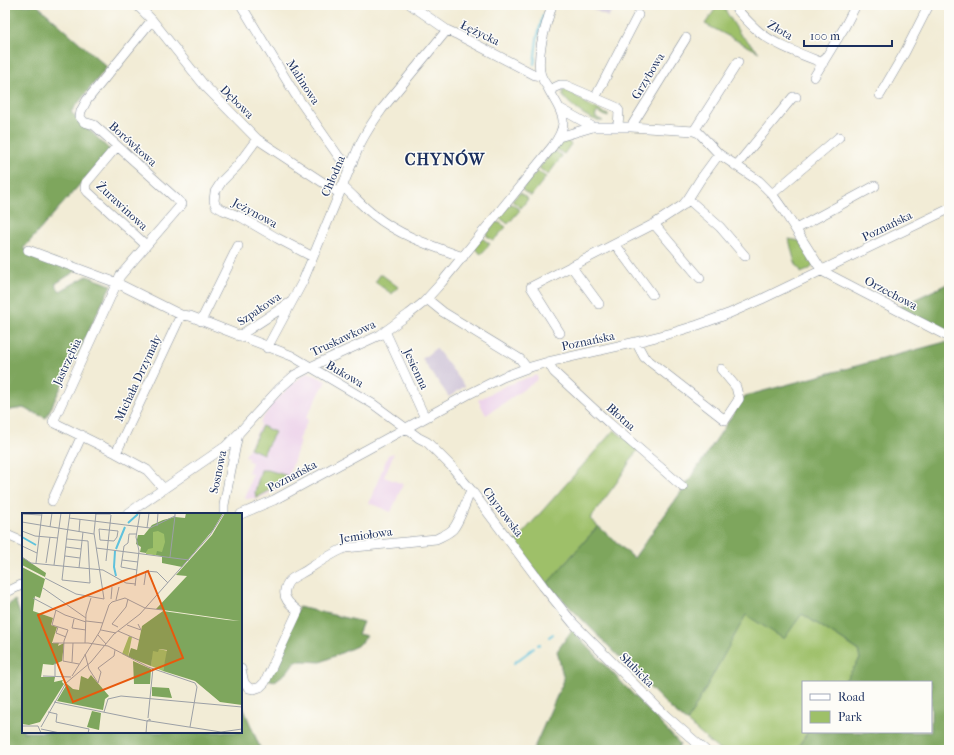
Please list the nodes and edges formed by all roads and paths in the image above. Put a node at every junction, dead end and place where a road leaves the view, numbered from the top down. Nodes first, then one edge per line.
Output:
1 (137, 5) edge
2 (241, 5) edge
3 (411, 5) edge
4 (552, 5) edge
5 (733, 5) edge
6 (856, 5) edge
7 (929, 5) edge
8 (638, 15) dead end
9 (152, 20) junction
10 (447, 30) junction
11 (686, 38) dead end
12 (738, 62) dead end
13 (823, 62) junction
14 (541, 76) junction
15 (814, 77) dead end
16 (549, 90) junction
17 (880, 95) dead end
18 (796, 97) dead end
19 (595, 98) junction
20 (561, 109) junction
21 (593, 127) junction
22 (618, 127) junction
23 (631, 127) junction
24 (694, 131) junction
25 (559, 137) junction
26 (839, 137) dead end
27 (256, 139) junction
28 (117, 146) junction
29 (719, 154) junction
30 (351, 165) junction
31 (736, 166) junction
32 (875, 186) dead end
33 (341, 190) junction
34 (772, 194) junction
35 (688, 199) junction
36 (949, 210) edge
37 (654, 224) junction
38 (796, 229) junction
39 (615, 244) junction
40 (146, 245) junction
41 (238, 246) dead end
42 (28, 250) dead end
43 (745, 256) dead end
44 (313, 257) junction
45 (463, 257) junction
46 (571, 266) junction
47 (822, 271) junction
48 (700, 278) dead end
49 (117, 283) junction
50 (652, 294) dead end
51 (427, 299) junction
52 (292, 301) junction
53 (599, 304) dead end
54 (181, 314) junction
55 (201, 321) junction
56 (386, 331) junction
57 (560, 333) dead end
58 (239, 336) junction
59 (949, 337) edge
60 (636, 342) junction
61 (268, 348) junction
62 (548, 362) junction
63 (310, 367) junction
64 (527, 368) junction
65 (721, 369) dead end
66 (423, 419) junction
67 (406, 428) junction
68 (238, 434) junction
69 (82, 436) junction
70 (425, 440) junction
71 (116, 452) junction
72 (683, 487) dead end
73 (164, 489) junction
74 (471, 490) junction
75 (52, 501) dead end
76 (128, 513) edge
77 (224, 513) edge
78 (242, 514) edge
79 (5, 534) edge
80 (22, 542) edge
81 (22, 584) edge
82 (5, 593) edge
83 (557, 603) joint
84 (242, 673) edge
85 (697, 743) junction
86 (690, 750) edge
87 (705, 750) edge

1 - 9 street, Dębowa
2 - 30 street, Malinowa
3 - 10 street, Łężycka
4 - 14 street
5 - 13 street, Złota
6 - 13 street
7 - 17 street
8 - 19 street
9 - 27 street, Dębowa
9 - 28 street, Borówkowa
10 - 14 street, Łężycka
10 - 30 street, Chłodna
11 - 23 street, Grzybowa
12 - 24 street
13 - 15 street
14 - 16 street, Truskawkowa
16 - 19 street, Grzybowa
16 - 20 street, Truskawkowa
18 - 31 street
19 - 22 street, Grzybowa
20 - 21 street, Truskawkowa
20 - 25 street, Truskawkowa
21 - 22 street
21 - 25 street
22 - 23 street
23 - 24 street
24 - 29 street
25 - 45 street, Truskawkowa
26 - 34 street
27 - 33 street, Dębowa
27 - 44 street, Jeżynowa
28 - 40 street, Żurawinowa
28 - 40 street, Borówkowa
29 - 31 street
29 - 35 street
30 - 33 street, Chłodna
31 - 34 street
32 - 38 street
33 - 44 street, Chłodna
33 - 45 street, Dębowa
34 - 38 street
35 - 37 street
35 - 43 street
36 - 47 street, Poznańska
37 - 39 street
37 - 48 street
38 - 47 street
39 - 46 street
39 - 50 street
40 - 49 street, Borówkowa
41 - 55 street
42 - 49 street, Bukowa
44 - 52 street, Chłodna
45 - 51 street, Truskawkowa
46 - 53 street
46 - 57 street
47 - 59 street, Orzechowa
47 - 60 street, Poznańska
49 - 54 street, Bukowa
49 - 69 street, Jastrzębia
51 - 56 street, Truskawkowa
51 - 64 street
52 - 58 street, Szpakowa
52 - 61 street, Chłodna
54 - 55 street, Bukowa
54 - 71 street, Michała Drzymały
55 - 58 street, Bukowa
56 - 63 street, Truskawkowa
56 - 66 street, Jesienna
58 - 61 street, Bukowa
60 - 62 street, Poznańska
60 - 65 street
61 - 63 street, Bukowa
62 - 64 street, Poznańska
62 - 72 street, Błotna
63 - 67 street, Bukowa
63 - 68 street, Truskawkowa
64 - 66 street, Poznańska
66 - 67 street, Poznańska
66 - 70 street
67 - 70 street, Chynowska
67 - 78 street, Poznańska
68 - 73 street, Truskawkowa
68 - 77 street, Sosnowa
69 - 71 street, Jastrzębia
69 - 75 street
70 - 74 street, Chynowska
71 - 73 street, Jastrzębia
73 - 76 street, Truskawkowa
74 - 83 street, Chynowska
74 - 84 street, Jemiołowa
79 - 80 street
81 - 82 street
83 - 85 street, Słubicka
85 - 86 street
85 - 87 street, Słubicka

